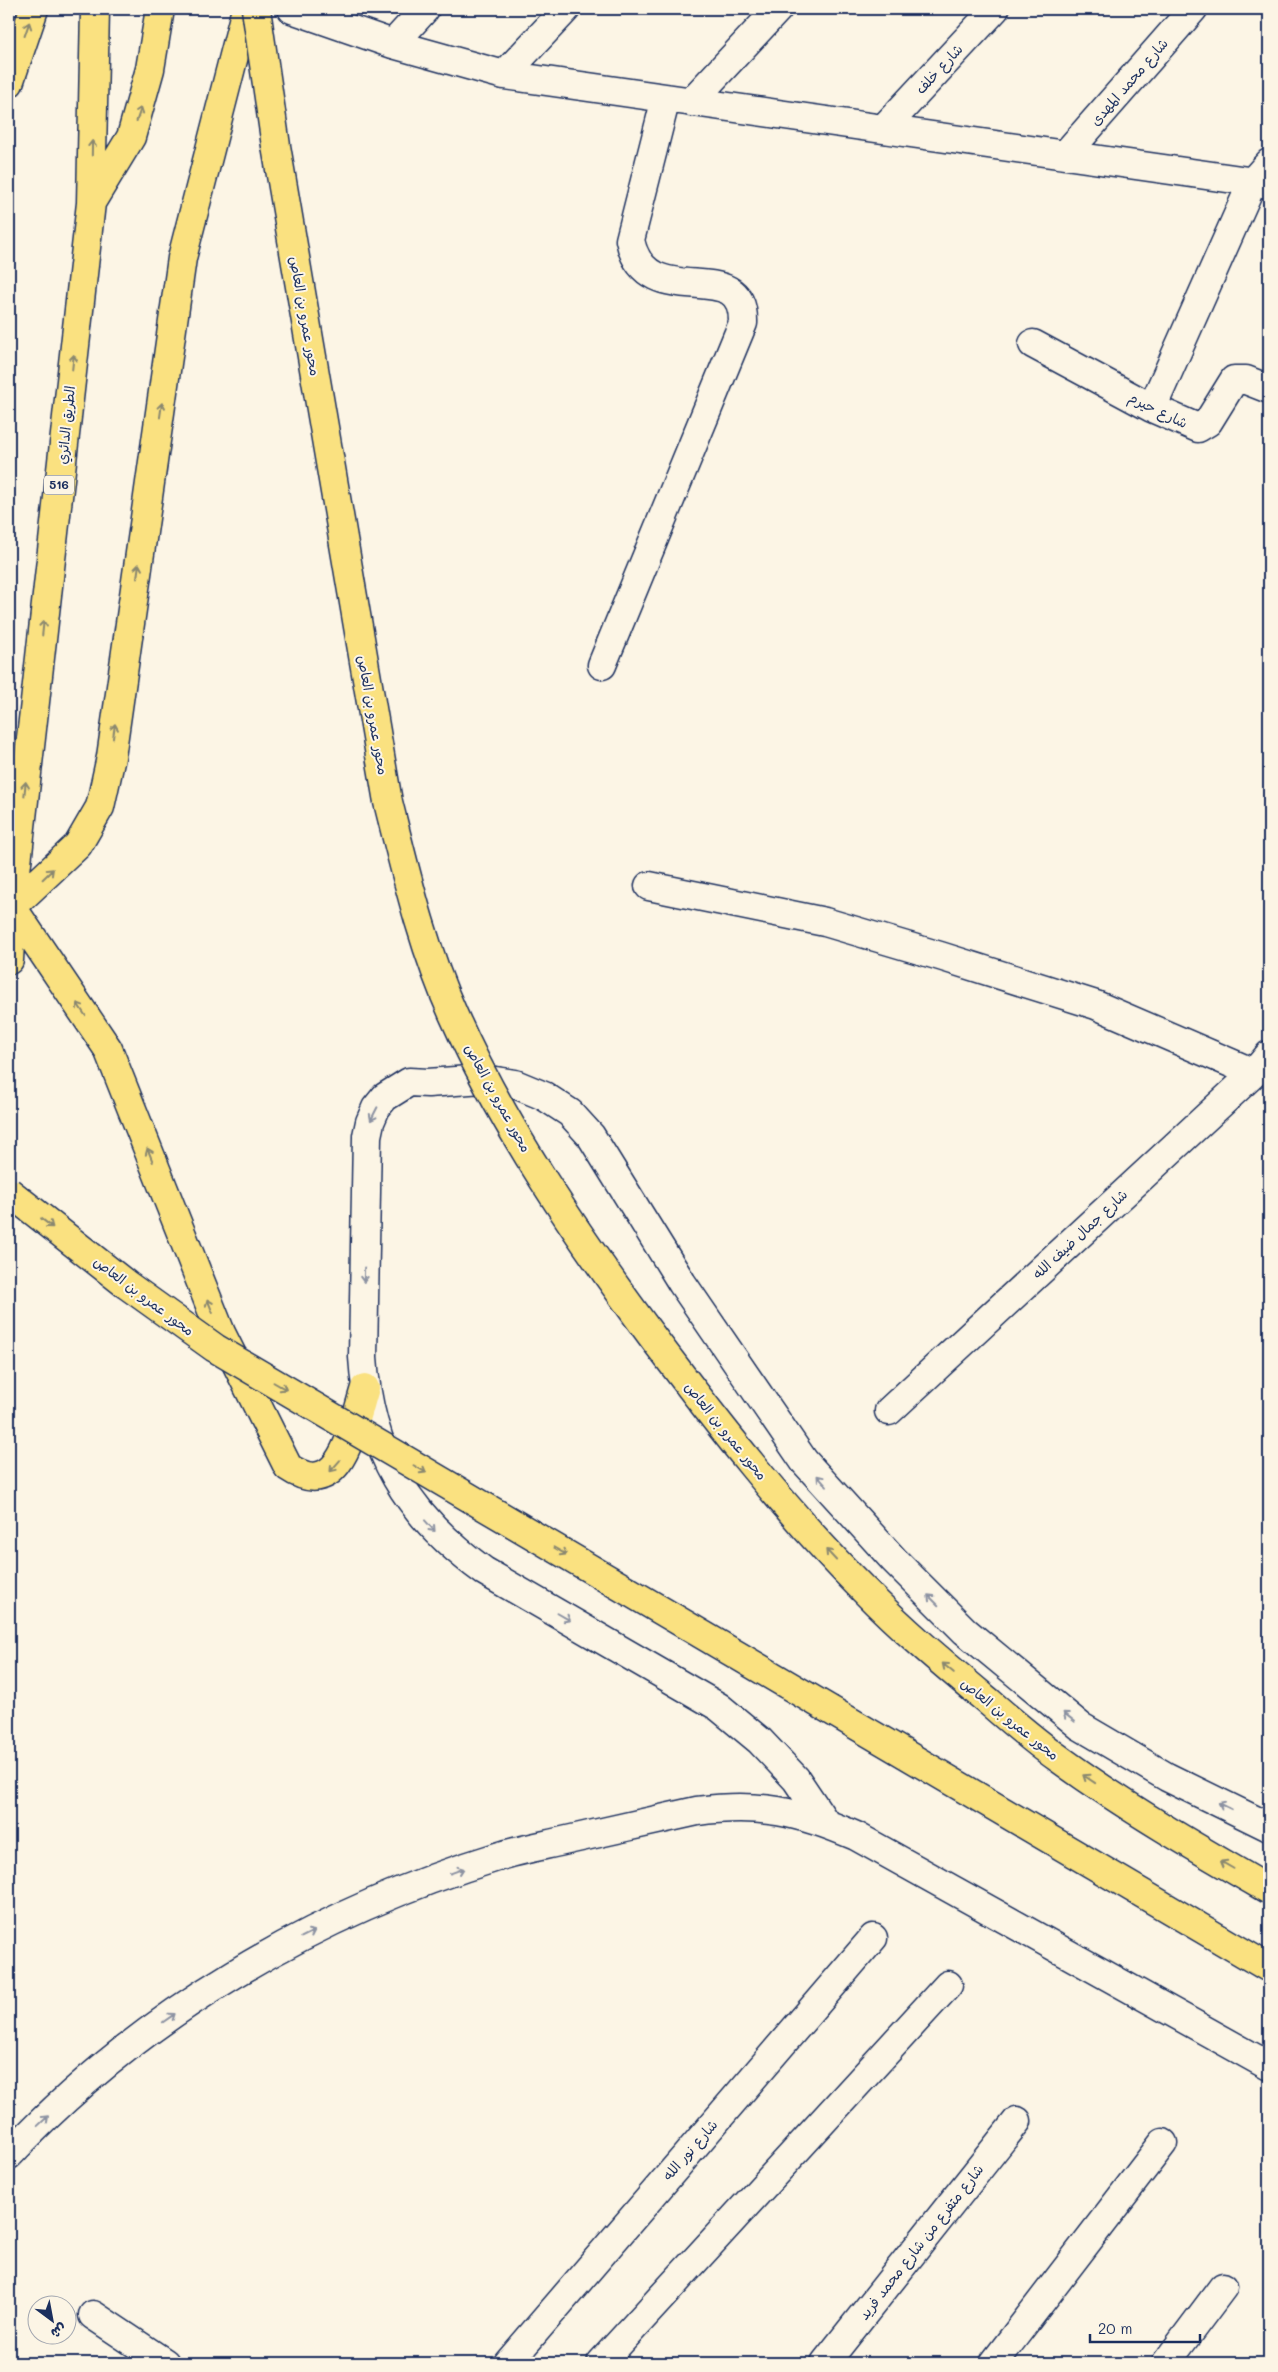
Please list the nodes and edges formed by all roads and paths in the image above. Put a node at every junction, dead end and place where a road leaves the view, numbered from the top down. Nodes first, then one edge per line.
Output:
1 (34, 9) edge
2 (95, 9) edge
3 (160, 9) edge
4 (246, 9) edge
5 (256, 9) edge
6 (292, 9) edge
7 (425, 9) edge
8 (566, 9) edge
9 (778, 9) edge
10 (995, 9) edge
11 (1193, 9) edge
12 (392, 44) junction
13 (504, 75) junction
14 (9, 83) edge
15 (679, 100) junction
16 (884, 129) junction
17 (1065, 155) junction
18 (1264, 176) edge
19 (91, 203) junction
20 (1032, 344) dead end
21 (1269, 389) edge
22 (1152, 408) junction
23 (602, 665) dead end
24 (650, 886) dead end
25 (12, 907) junction
26 (9, 960) edge
27 (1261, 1064) edge
28 (9, 1192) edge
29 (365, 1388) junction
30 (889, 1411) dead end
31 (825, 1822) junction
32 (1269, 1827) edge
33 (1269, 1890) edge
34 (873, 1938) dead end
35 (1269, 1968) edge
36 (948, 1985) dead end
37 (1269, 2066) edge
38 (1017, 2121) dead end
39 (1163, 2143) dead end
40 (9, 2156) edge
41 (1224, 2287) dead end
42 (93, 2315) dead end
43 (165, 2363) edge
44 (508, 2363) edge
45 (601, 2363) edge
46 (825, 2363) edge
47 (994, 2363) edge
48 (1166, 2363) edge

14 -> 1 main road
19 -> 2 main road, الطريق الدائري / 516
19 -> 3 main road
25 -> 4 main road
33 -> 5 main road, محور عمرو بن العاص, bridge
6 - 12 street
7 - 12 street
8 - 13 street
9 - 15 street
10 - 16 street, شارع خلف
11 - 17 street, شارع محمد المهدى
12 - 13 street
13 - 15 street
15 - 16 street
15 - 23 street
16 - 17 street
17 - 18 street
18 - 22 street
25 -> 19 main road, الطريق الدائري / 516
20 - 22 street, شارع حيرم
21 - 22 street, شارع حيرم
24 - 27 street
25 - 26 main road, الطريق الدائري / 516
29 -> 25 main road
27 - 30 street, شارع جمال ضيف الله
28 -> 35 main road, محور عمرو بن العاص, bridge
29 -> 31 street
32 -> 29 street
31 - 37 street
40 -> 31 street
34 - 44 street, شارع نور الله
36 - 45 street
38 - 46 street, شارع متفرع من شارع محمد فريد
39 - 47 street
41 - 48 street
42 - 43 street

